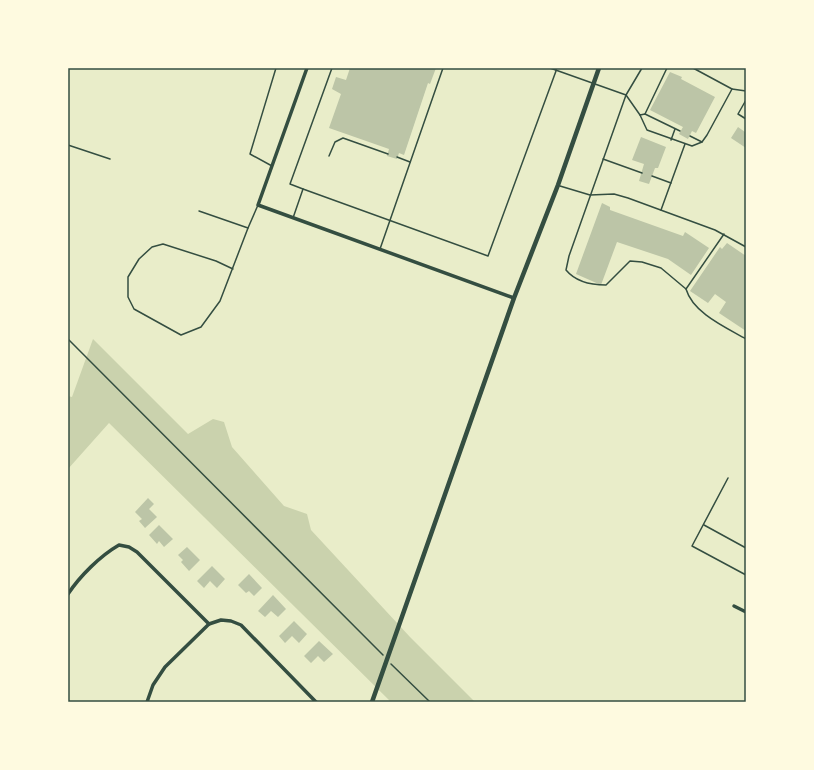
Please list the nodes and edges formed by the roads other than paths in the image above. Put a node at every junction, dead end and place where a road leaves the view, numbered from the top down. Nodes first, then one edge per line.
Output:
1 (276, 68) edge
2 (307, 68) edge
3 (332, 68) edge
4 (443, 68) edge
5 (550, 68) edge
6 (599, 68) edge
7 (642, 68) edge
8 (667, 68) edge
9 (693, 68) edge
10 (556, 69) edge
11 (594, 83) junction
12 (732, 89) junction
13 (746, 91) edge
14 (626, 95) junction
15 (746, 100) edge
16 (645, 114) junction
17 (640, 115) junction
18 (746, 119) edge
19 (676, 129) junction
20 (680, 131) dead end
21 (690, 136) dead end
22 (671, 140) junction
23 (702, 142) junction
24 (685, 144) junction
25 (68, 145) edge
26 (388, 154) dead end
27 (329, 156) dead end
28 (397, 157) dead end
29 (110, 159) dead end
30 (603, 159) junction
31 (410, 162) junction
32 (272, 166) junction
33 (642, 173) dead end
34 (652, 176) dead end
35 (671, 183) junction
36 (558, 185) junction
37 (303, 189) junction
38 (590, 195) junction
39 (258, 205) junction
40 (199, 211) dead end
41 (661, 211) junction
42 (293, 218) junction
43 (390, 221) junction
44 (248, 228) junction
45 (724, 234) junction
46 (746, 247) edge
47 (380, 249) junction
48 (232, 269) junction
49 (686, 288) junction
50 (514, 298) junction
51 (746, 339) edge
52 (728, 478) dead end
53 (703, 525) junction
54 (746, 548) edge
55 (746, 576) edge
56 (68, 594) edge
57 (734, 606) dead end
58 (746, 612) edge
59 (209, 624) junction
60 (147, 702) edge
61 (316, 702) edge
62 (372, 702) edge

1 - 32 lane
2 - 32 street
3 - 37 lane
4 - 31 lane
5 - 10 lane
6 - 11 street
7 - 14 lane
8 - 16 lane
9 - 12 lane
10 - 11 lane
10 - 43 lane
11 - 14 lane
11 - 36 street
12 - 13 lane
12 - 23 lane
14 - 17 lane
14 - 30 lane
15 - 18 lane
16 - 17 lane
16 - 19 lane
17 - 22 lane
19 - 20 lane
19 - 22 lane
21 - 23 lane
22 - 24 lane
23 - 24 lane
24 - 35 lane
25 - 29 lane
26 - 27 lane
28 - 31 lane
30 - 33 lane
30 - 38 lane
31 - 43 lane
32 - 39 street
34 - 35 lane
35 - 41 lane
36 - 38 lane
36 - 50 street
37 - 42 lane
37 - 43 lane
38 - 41 lane
38 - 49 lane
39 - 42 street
39 - 44 lane
40 - 44 lane
41 - 45 lane
42 - 47 street
43 - 47 lane
44 - 48 lane
45 - 46 lane
45 - 49 lane
47 - 50 street
48 - 48 lane
49 - 51 lane
50 - 62 street
52 - 53 lane
53 - 54 lane
53 - 55 lane
56 - 59 street
57 - 58 street
59 - 60 street
59 - 61 street

